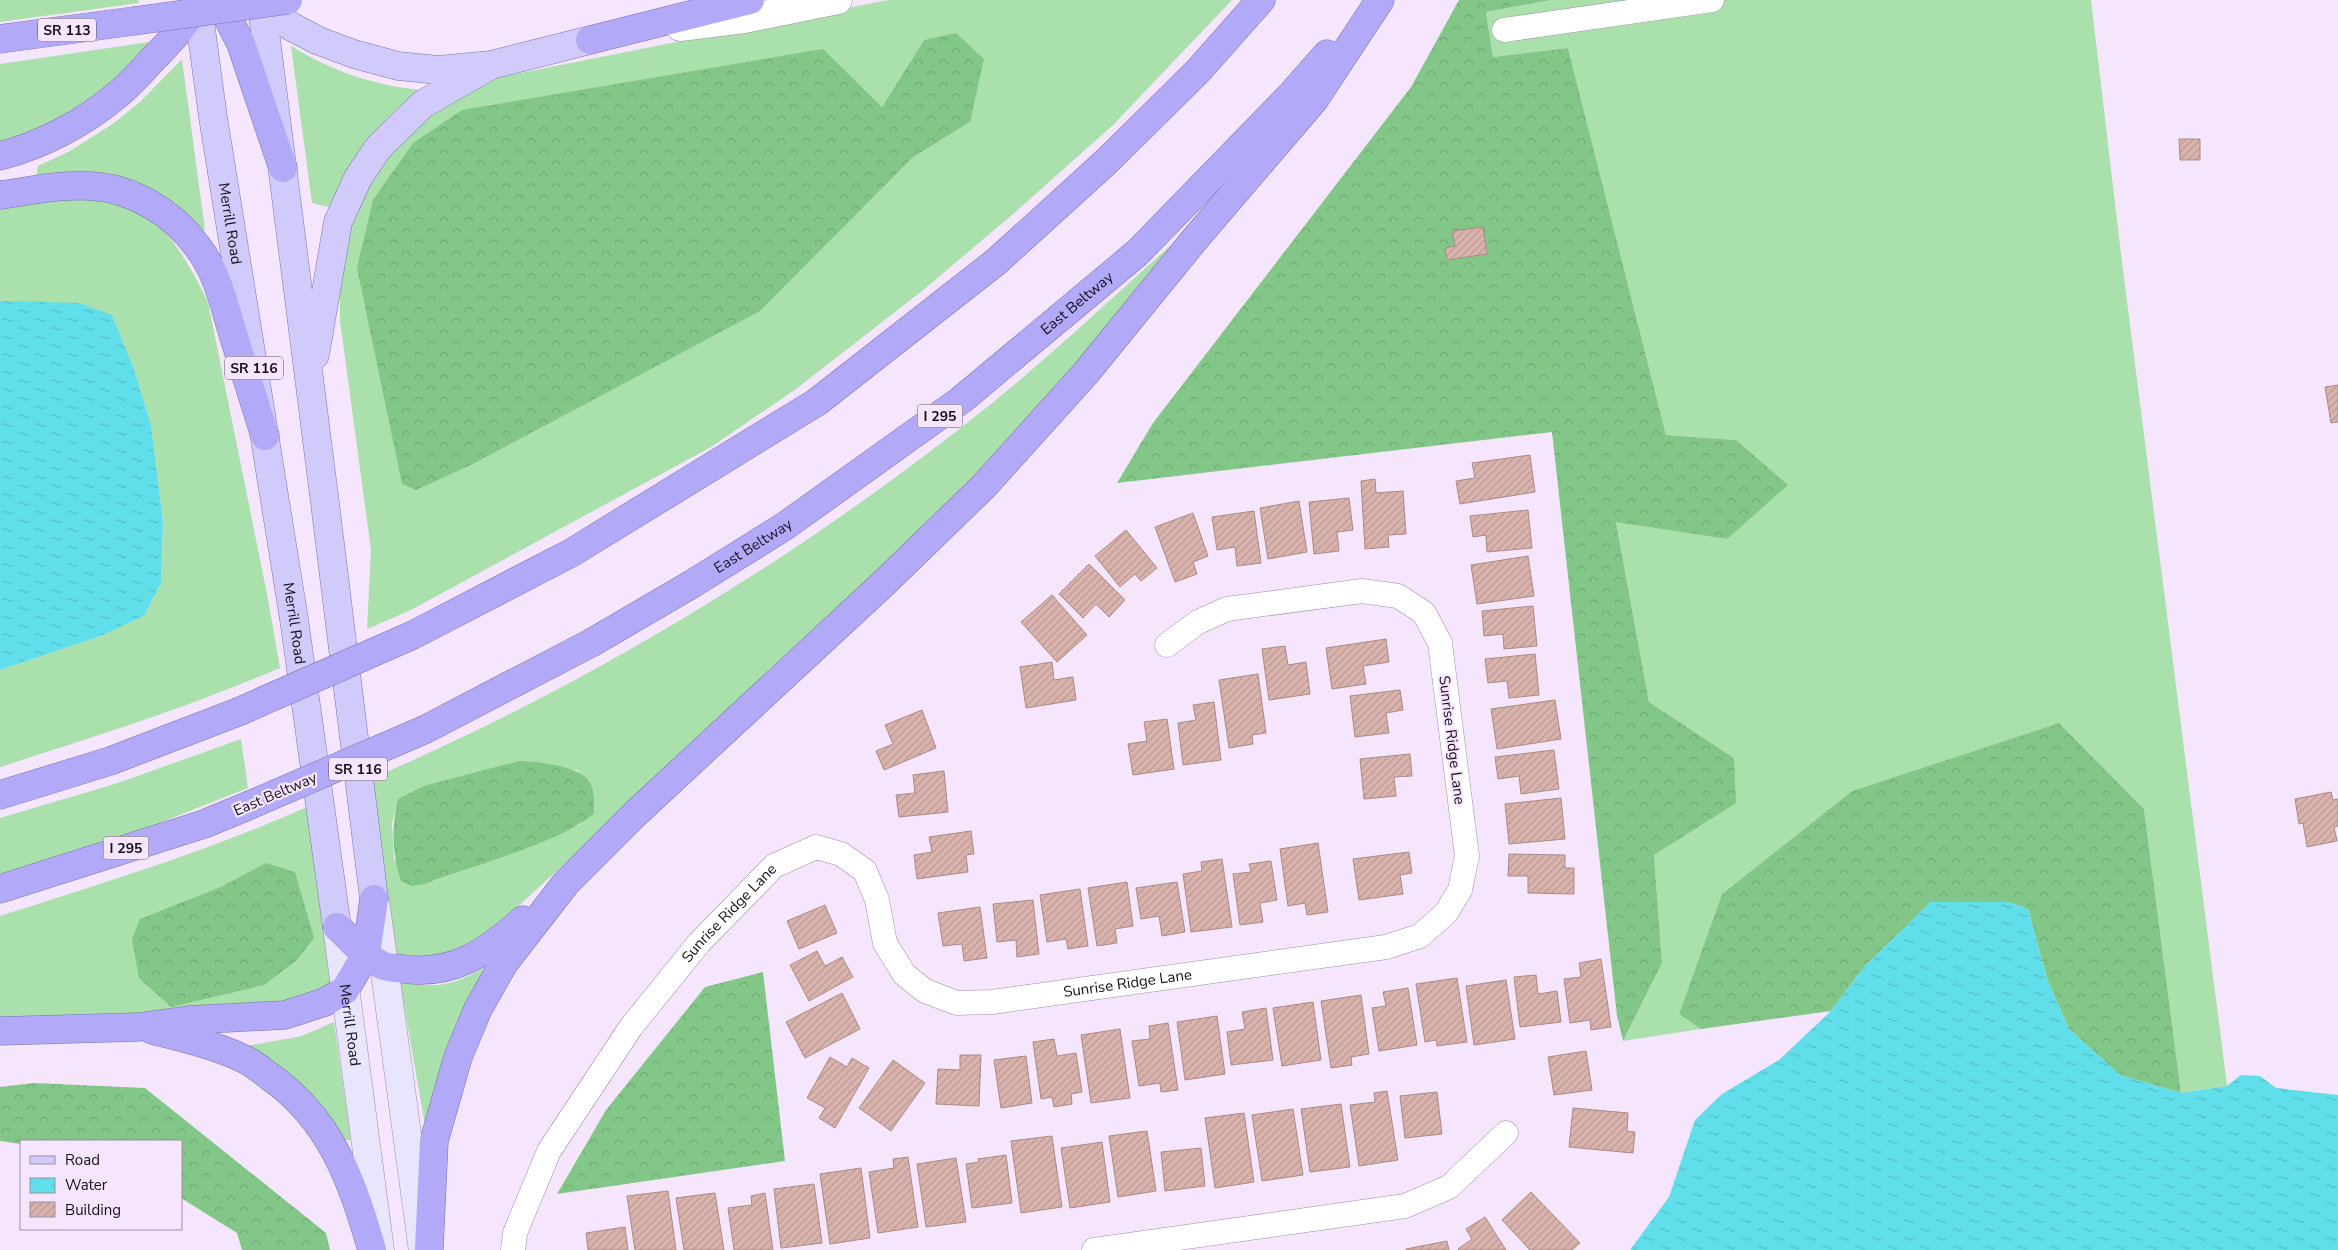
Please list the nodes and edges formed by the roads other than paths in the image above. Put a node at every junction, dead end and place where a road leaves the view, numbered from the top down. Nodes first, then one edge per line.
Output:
1 (261, 0) edge
2 (288, 0) edge
3 (750, 0) edge
4 (838, 0) edge
5 (1261, 0) edge
6 (1375, 0) edge
7 (1380, 0) edge
8 (1712, 0) edge
9 (212, 3) edge
10 (1504, 30) dead end
11 (0, 39) edge
12 (590, 40) junction
13 (491, 65) junction
14 (5, 154) edge
15 (283, 168) junction
16 (0, 195) edge
17 (310, 383) junction
18 (265, 436) junction
19 (1168, 645) dead end
20 (0, 795) edge
21 (566, 883) junction
22 (0, 889) edge
23 (374, 899) joint
24 (336, 927) junction
25 (375, 960) junction
26 (345, 990) junction
27 (139, 1027) junction
28 (0, 1031) edge
29 (1506, 1133) dead end
30 (372, 1250) edge
31 (380, 1250) edge
32 (423, 1250) edge
33 (429, 1250) edge
34 (513, 1250) edge
35 (1094, 1250) edge

1 - 13 main road
1 - 15 main road, SR 116
2 - 11 highway, SR 113, bridge
3 - 12 highway
4 - 12 street
5 - 20 highway, bridge
6 - 22 highway, East Beltway / I 295, bridge
7 - 21 highway
8 - 10 street
9 - 14 highway
9 - 15 highway
9 - 18 main road, Merrill Road / SR 116
12 - 13 main road
13 - 17 main road
15 - 17 main road, SR 116
16 - 18 highway
17 - 23 main road, SR 116
18 - 24 main road, Merrill Road / SR 116
19 - 34 street, Sunrise Ridge Lane
21 - 25 highway
21 - 33 highway
23 - 25 highway
24 - 25 highway
24 - 26 main road, Merrill Road / SR 116
25 - 26 highway
25 - 32 main road
26 - 27 highway
26 - 31 main road, Merrill Road / SR 116
27 - 28 highway
27 - 30 highway
29 - 35 street

